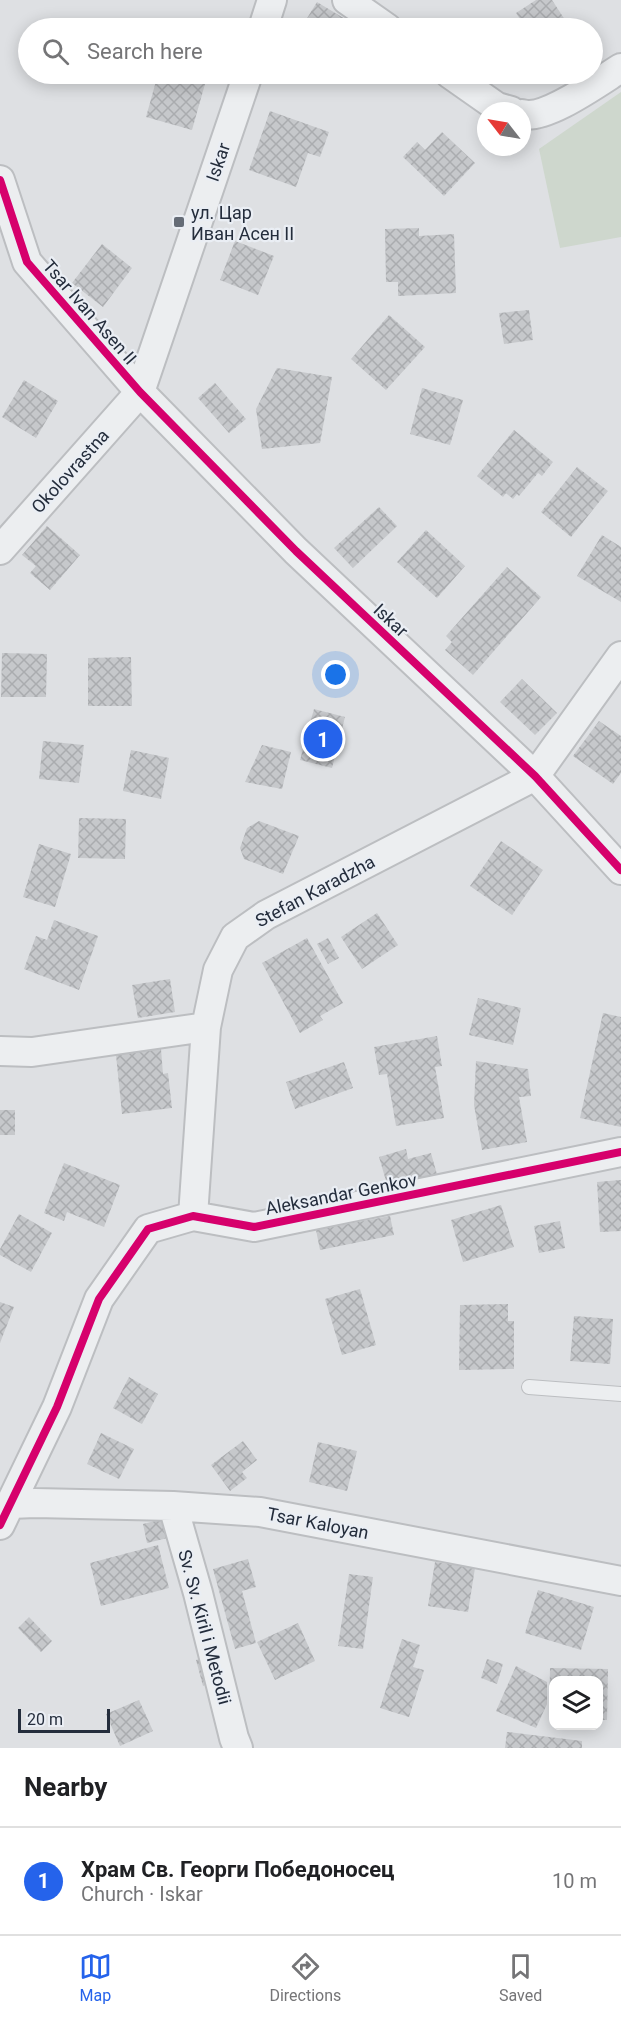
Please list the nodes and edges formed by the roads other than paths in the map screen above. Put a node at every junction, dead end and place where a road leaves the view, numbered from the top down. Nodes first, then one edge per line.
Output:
1 (272, 0) edge
2 (347, 0) edge
3 (266, 18) edge
4 (373, 18) edge
5 (621, 68) edge
6 (603, 79) edge
7 (245, 84) edge
8 (464, 84) edge
9 (595, 84) edge
10 (490, 102) edge
11 (531, 115) edge
12 (0, 180) edge
13 (140, 392) junction
14 (0, 550) edge
15 (621, 656) edge
16 (536, 776) junction
17 (621, 870) edge
18 (206, 1028) junction
19 (0, 1051) edge
20 (621, 1152) edge
21 (193, 1216) junction
22 (529, 1387) dead end
23 (621, 1394) edge
24 (173, 1506) junction
25 (5, 1515) edge
26 (621, 1581) edge
27 (238, 1748) edge

1 - 3 street
2 - 4 street
5 - 6 street
7 - 13 street, Iskar
8 - 10 street
9 - 11 street
12 - 13 street, Tsar Ivan Asen II
13 - 14 street, Okolovrastna
13 - 16 street, Iskar
15 - 16 street, Stefan Karadzha
16 - 17 street, Iskar
16 - 18 street, Stefan Karadzha
18 - 19 street
18 - 21 street, Stefan Karadzha
20 - 21 street, Aleksandar Genkov
21 - 25 street, Aleksandar Genkov
22 - 23 lane
24 - 25 street, Tsar Kaloyan
24 - 26 street, Tsar Kaloyan
24 - 27 street, Sv. Sv. Kiril i Metodii

